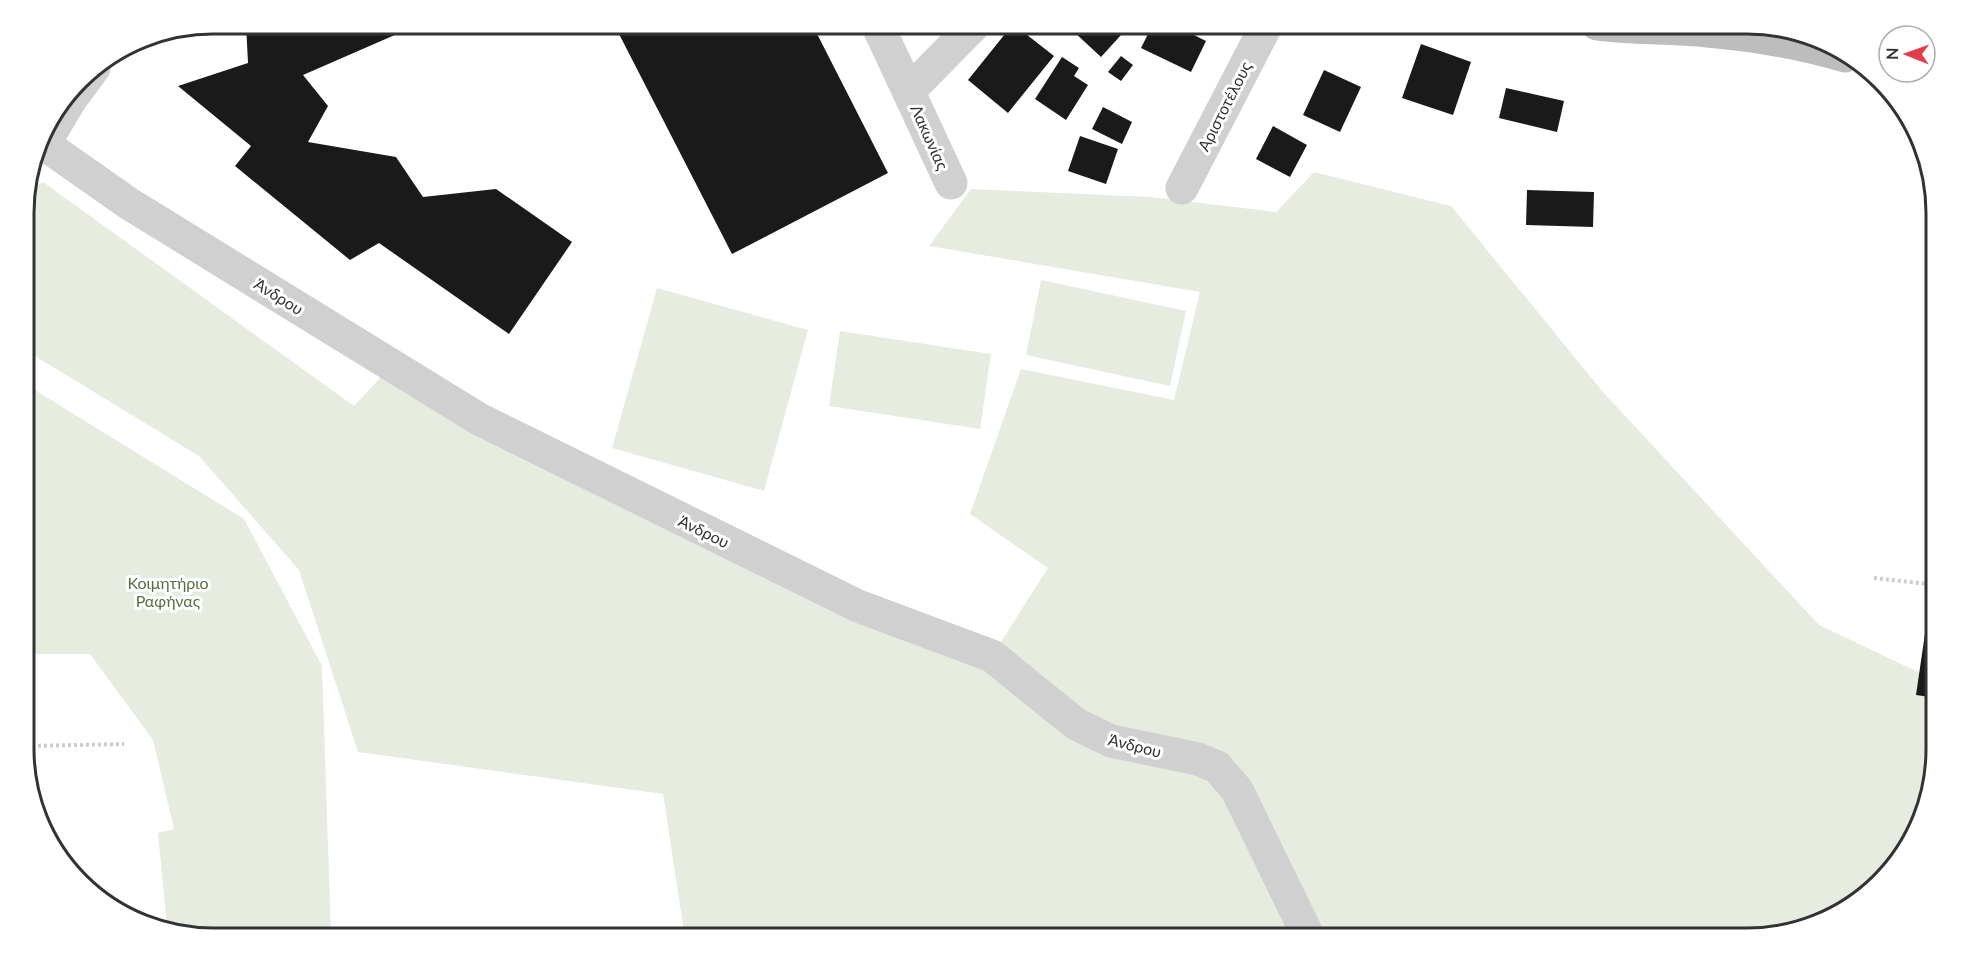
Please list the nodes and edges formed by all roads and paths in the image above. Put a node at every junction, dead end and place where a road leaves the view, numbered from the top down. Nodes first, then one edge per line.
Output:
1 (882, 34) edge
2 (965, 34) edge
3 (1262, 34) edge
4 (1730, 34) edge
5 (1805, 44) edge
6 (909, 91) junction
7 (46, 150) edge
8 (951, 183) dead end
9 (1182, 188) dead end
10 (1874, 578) dead end
11 (1926, 584) edge
12 (124, 744) dead end
13 (34, 746) edge
14 (1304, 927) edge

1 - 6 street, Λακωνίας
2 - 6 street, Λακωνίας
3 - 9 street, Αριστοτέλους
4 - 5 street
6 - 8 street, Λακωνίας
7 - 14 street, Άνδρου
10 - 11 path
12 - 13 path

